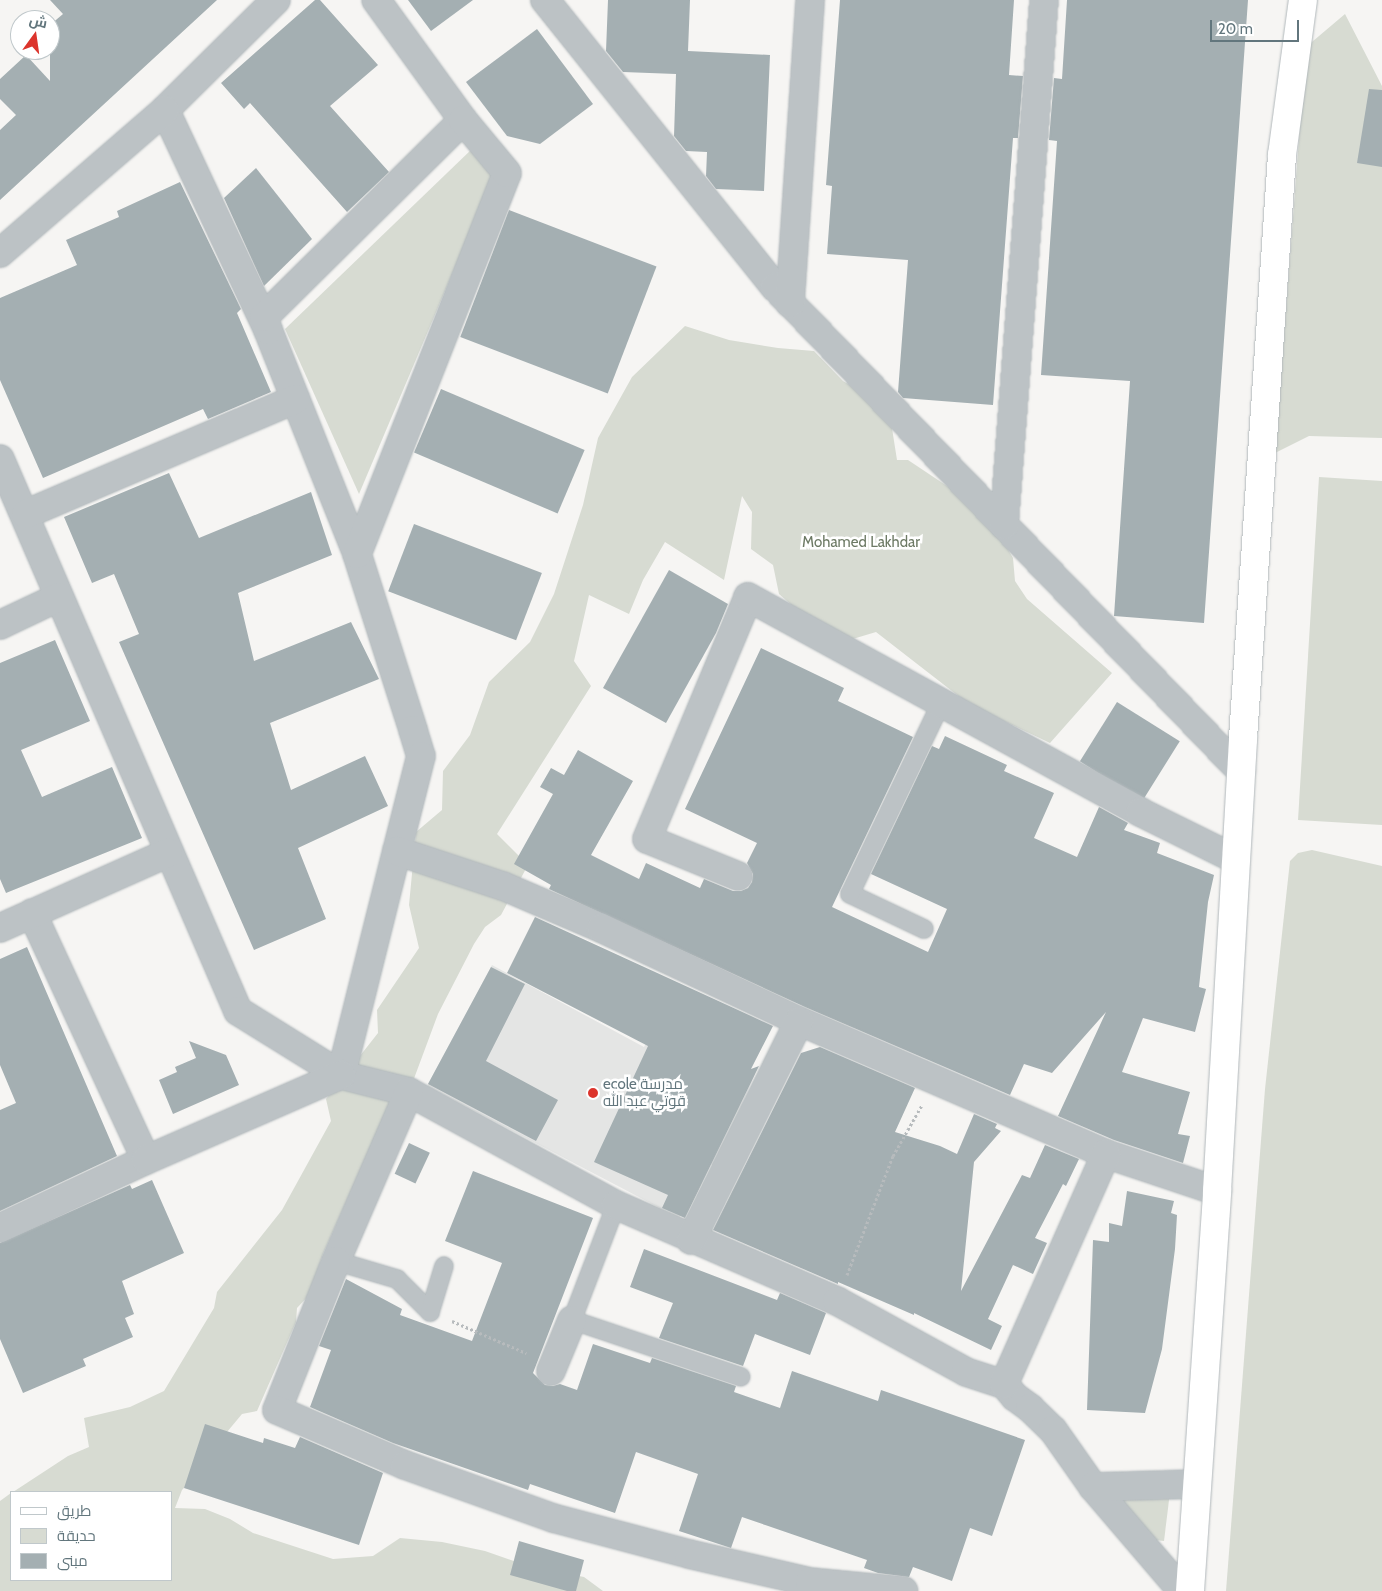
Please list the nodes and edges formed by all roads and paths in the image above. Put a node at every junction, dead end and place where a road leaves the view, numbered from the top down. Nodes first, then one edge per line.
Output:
1 (276, 0) edge
2 (376, 0) edge
3 (545, 0) edge
4 (810, 0) edge
5 (1044, 0) edge
6 (1303, 0) edge
7 (165, 110) junction
8 (463, 120) junction
9 (0, 253) edge
10 (790, 303) junction
11 (268, 330) junction
12 (295, 399) junction
13 (0, 459) edge
14 (26, 514) junction
15 (1004, 525) junction
16 (357, 554) junction
17 (59, 597) junction
18 (0, 625) edge
19 (941, 703) junction
20 (1240, 771) junction
21 (397, 851) junction
22 (168, 853) junction
23 (1235, 859) junction
24 (738, 876) dead end
25 (32, 913) junction
26 (0, 928) edge
27 (924, 928) dead end
28 (799, 1021) junction
29 (341, 1075) junction
30 (936, 1081) junction
31 (409, 1092) junction
32 (1106, 1154) junction
33 (146, 1160) junction
34 (1217, 1191) junction
35 (616, 1205) junction
36 (0, 1228) edge
37 (691, 1240) junction
38 (336, 1261) junction
39 (444, 1266) dead end
40 (837, 1301) junction
41 (430, 1312) junction
42 (572, 1320) junction
43 (553, 1368) joint
44 (741, 1377) dead end
45 (1004, 1384) junction
46 (1197, 1484) junction
47 (1093, 1487) junction
48 (904, 1591) edge
49 (1182, 1591) edge
50 (1190, 1591) edge

1 - 7 street
2 - 8 street
3 - 10 street
4 - 10 street
5 - 15 street
6 - 20 main road
7 - 9 street
7 - 11 street
8 - 11 street
8 - 16 street
10 - 15 street
11 - 12 street
12 - 14 street
12 - 16 street
13 - 14 street
14 - 17 street
15 - 20 street
16 - 21 street
17 - 18 street
17 - 22 street
19 - 23 street
19 - 24 street
19 - 27 lane
20 - 23 main road
21 - 28 street
21 - 29 street
22 - 25 street
22 - 29 street
23 - 34 main road
25 - 26 street
25 - 33 street
28 - 30 street
28 - 37 street
29 - 31 street
29 - 33 street
30 - 32 street
30 - 40 path
31 - 35 street
31 - 38 street
32 - 34 street
32 - 45 street
33 - 36 street
34 - 46 main road
35 - 37 street
35 - 42 lane
37 - 40 street
38 - 41 lane
38 - 48 street
39 - 41 lane
40 - 45 street
41 - 43 path
42 - 43 street
42 - 44 lane
45 - 47 street
46 - 47 street
46 - 50 main road
47 - 49 street

